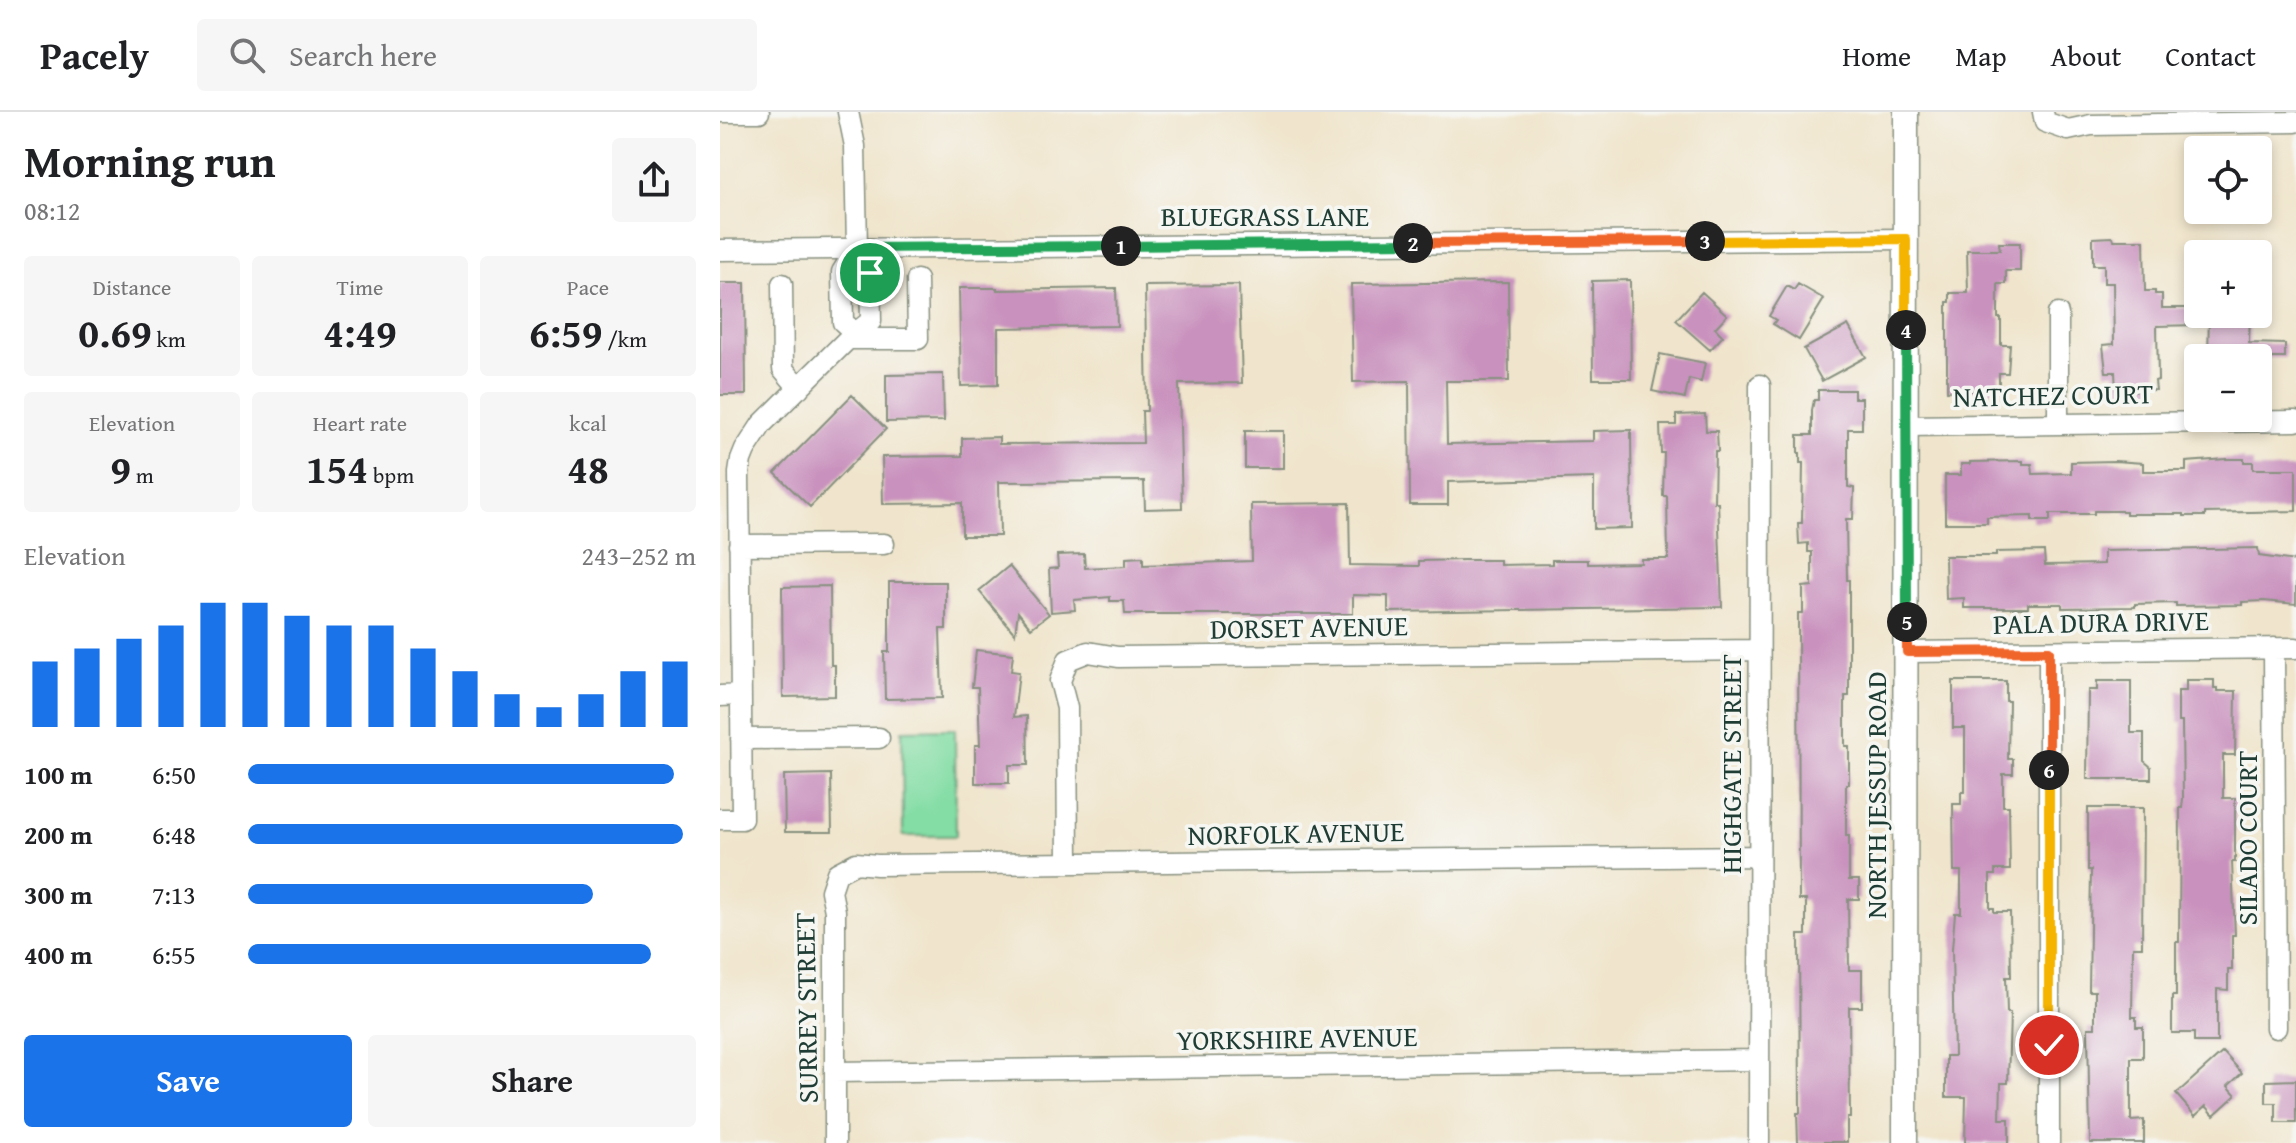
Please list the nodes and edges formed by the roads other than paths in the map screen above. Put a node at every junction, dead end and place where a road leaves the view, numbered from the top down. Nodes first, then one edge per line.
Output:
1 (720, 112) edge
2 (759, 112) edge
3 (848, 112) edge
4 (1906, 112) edge
5 (2044, 117) edge
6 (2296, 122) edge
7 (1906, 239) junction
8 (857, 248) junction
9 (720, 250) edge
10 (917, 280) dead end
11 (782, 284) dead end
12 (2058, 314) dead end
13 (852, 336) junction
14 (1760, 385) dead end
15 (799, 388) junction
16 (2296, 421) edge
17 (2058, 422) junction
18 (1906, 426) junction
19 (730, 511) edge
20 (884, 544) dead end
21 (739, 545) junction
22 (2274, 648) junction
23 (2296, 648) edge
24 (1758, 650) junction
25 (2049, 651) junction
26 (1907, 652) junction
27 (741, 695) junction
28 (720, 696) edge
29 (879, 738) dead end
30 (741, 739) junction
31 (720, 819) edge
32 (1758, 856) junction
33 (1068, 863) junction
34 (837, 873) joint
35 (2276, 1028) dead end
36 (1759, 1060) junction
37 (835, 1072) junction
38 (835, 1143) edge
39 (1759, 1143) edge
40 (1905, 1143) edge
41 (2049, 1143) edge

1 - 2 street
3 - 8 street
4 - 7 street, NORTH JESSUP ROAD
5 - 6 street
7 - 8 street, BLUEGRASS LANE
7 - 18 street, NORTH JESSUP ROAD
8 - 9 street, BLUEGRASS LANE
8 - 13 street
8 - 13 street
10 - 13 street
11 - 15 street
12 - 17 street
13 - 15 street
14 - 24 street, HIGHGATE STREET
15 - 19 street
16 - 17 street, NATCHEZ COURT
17 - 18 street, NATCHEZ COURT
18 - 26 street, NORTH JESSUP ROAD
19 - 21 street
20 - 21 street
21 - 27 street
22 - 23 street, PALA DURA DRIVE
22 - 25 street, PALA DURA DRIVE
22 - 35 street, SILADO COURT
24 - 32 street, HIGHGATE STREET
24 - 33 street, DORSET AVENUE
25 - 26 street, PALA DURA DRIVE
25 - 41 street
26 - 40 street, NORTH JESSUP ROAD
27 - 28 street
27 - 30 street
29 - 30 street
30 - 31 street
32 - 33 street, NORFOLK AVENUE
32 - 36 street, HIGHGATE STREET
33 - 34 street, NORFOLK AVENUE
34 - 37 street, SURREY STREET
36 - 37 street, YORKSHIRE AVENUE
36 - 39 street, HIGHGATE STREET
37 - 38 street, SURREY STREET

